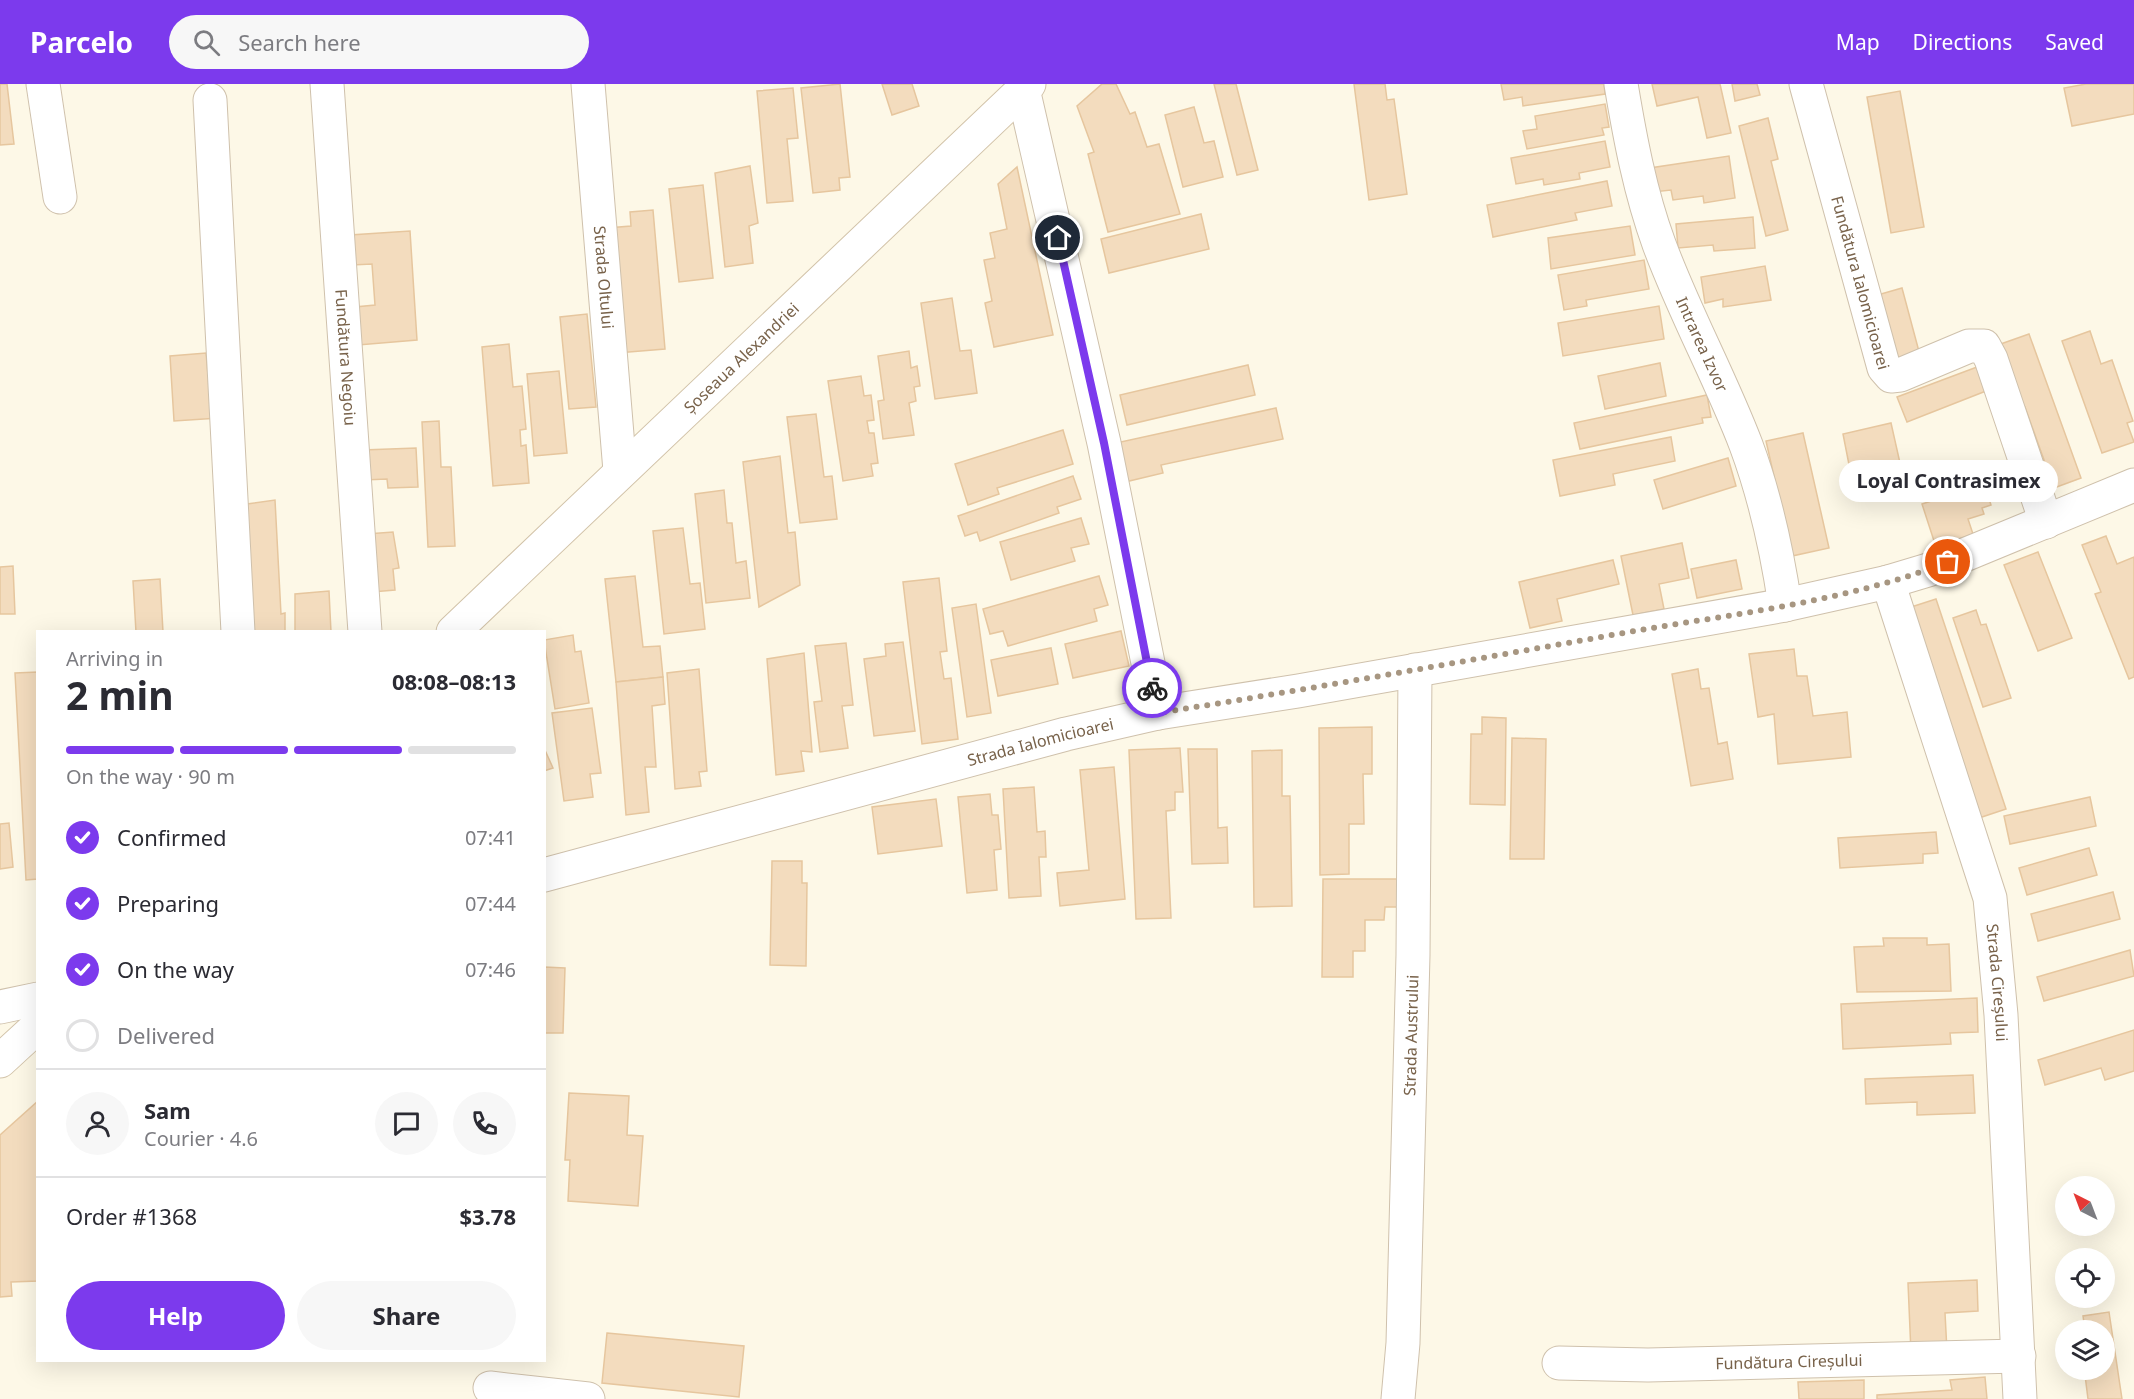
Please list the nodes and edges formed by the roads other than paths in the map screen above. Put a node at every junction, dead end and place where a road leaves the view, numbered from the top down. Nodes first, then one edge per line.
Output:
1 (44, 84) edge
2 (327, 84) edge
3 (588, 84) edge
4 (1621, 84) edge
5 (1806, 84) edge
6 (1026, 87) edge
7 (210, 99) dead end
8 (60, 197) dead end
9 (620, 471) junction
10 (2134, 485) edge
11 (2046, 522) junction
12 (1888, 582) junction
13 (1785, 605) junction
14 (238, 630) edge
15 (365, 630) edge
16 (455, 630) edge
17 (1415, 670) junction
18 (1158, 713) junction
19 (546, 874) edge
20 (36, 999) edge
21 (0, 1007) edge
22 (36, 1028) edge
23 (0, 1061) edge
24 (2019, 1356) junction
25 (1558, 1363) dead end
26 (490, 1382) edge
27 (588, 1399) edge
28 (1398, 1399) edge
29 (2020, 1399) edge

1 - 8 street
2 - 15 street, Fundătura Negoiu
3 - 9 street, Strada Oltului
4 - 13 street, Intrarea Izvor
5 - 11 street, Fundătura Ialomicioarei
6 - 9 street, Șoseaua Alexandriei
6 - 18 street
7 - 14 street
9 - 16 street, Șoseaua Alexandriei
10 - 11 street, Strada Ialomicioarei
11 - 12 street, Strada Ialomicioarei
12 - 13 street, Strada Ialomicioarei
12 - 24 street, Strada Cireșului
13 - 17 street, Strada Ialomicioarei
17 - 18 street, Strada Ialomicioarei
17 - 28 street, Strada Austrului
18 - 19 street, Strada Ialomicioarei
20 - 21 street
22 - 23 street
24 - 25 street, Fundătura Cireșului
24 - 29 street, Strada Cireșului
26 - 27 street

